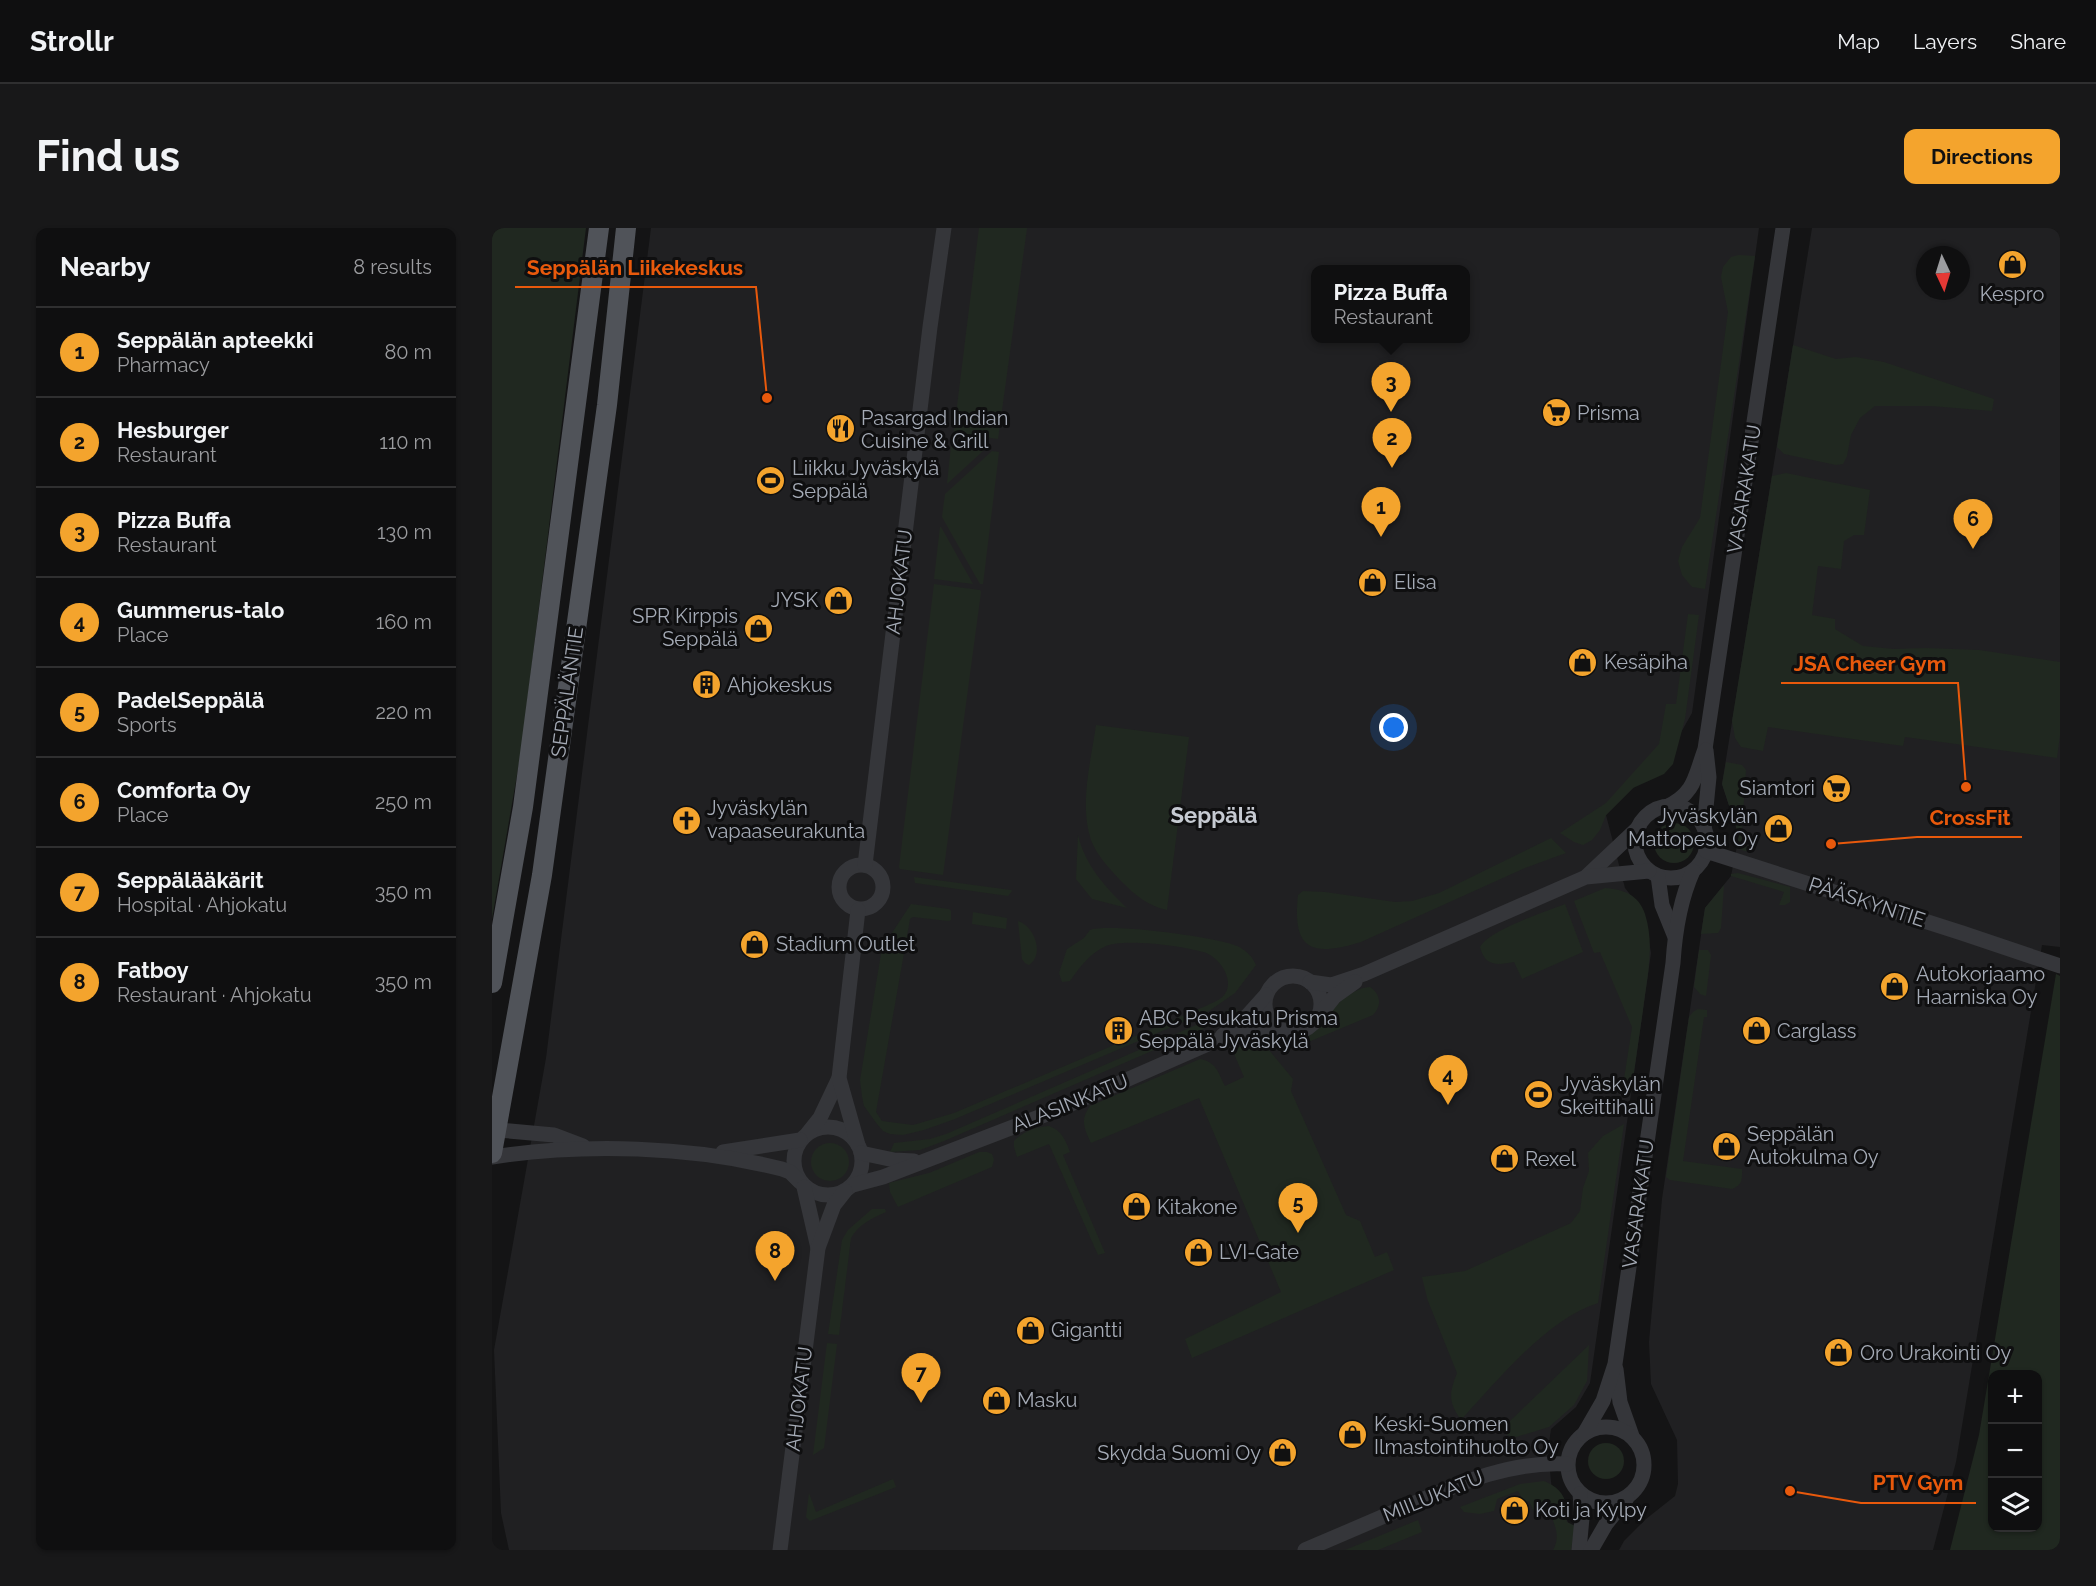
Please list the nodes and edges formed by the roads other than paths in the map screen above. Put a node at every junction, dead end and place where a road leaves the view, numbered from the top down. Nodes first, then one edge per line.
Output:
1 (599, 228) edge
2 (626, 228) edge
3 (944, 228) edge
4 (1783, 228) edge
5 (1705, 749) junction
6 (1666, 807) junction
7 (1639, 827) junction
8 (1704, 828) junction
9 (1706, 851) junction
10 (865, 864) junction
11 (1693, 871) junction
12 (1654, 873) junction
13 (1586, 878) junction
14 (858, 910) junction
15 (1675, 938) junction
16 (2060, 966) edge
17 (1364, 974) junction
18 (1310, 982) junction
19 (492, 983) edge
20 (1266, 995) junction
21 (1319, 1016) junction
22 (1281, 1030) junction
23 (1215, 1041) junction
24 (839, 1078) junction
25 (495, 1130) edge
26 (804, 1136) junction
27 (586, 1147) junction
28 (860, 1149) junction
29 (705, 1154) junction
30 (492, 1155) edge
31 (923, 1161) junction
32 (802, 1185) junction
33 (849, 1188) junction
34 (818, 1248) junction
35 (1615, 1364) junction
36 (1584, 1434) junction
37 (1632, 1436) junction
38 (1568, 1464) junction
39 (1580, 1494) junction
40 (1629, 1496) junction
41 (780, 1550) edge
42 (1305, 1550) edge
43 (1579, 1550) edge
44 (1591, 1550) edge

1 - 19 main road, SEPPÄLÄNTIE
2 - 25 main road, SEPPÄLÄNTIE
3 - 10 street, AHJOKATU
4 - 5 street, VASARAKATU
5 - 6 street, VASARAKATU
5 - 8 street, VASARAKATU
6 - 7 street
6 - 8 street
7 - 12 street
7 - 13 street
8 - 9 street
9 - 11 street
9 - 16 street, PÄÄSKYNTIE
10 - 14 street
10 - 14 street
11 - 12 street
11 - 15 street, VASARAKATU
12 - 13 street
12 - 15 street, VASARAKATU
13 - 17 street
14 - 24 street
15 - 35 street, VASARAKATU
17 - 18 street
17 - 21 street
18 - 20 street
18 - 21 street
20 - 22 street
20 - 23 street, ALASINKATU
21 - 22 street
22 - 23 street, ALASINKATU
23 - 31 street, ALASINKATU
24 - 26 street
24 - 28 street
25 - 27 street
25 - 30 main road, SEPPÄLÄNTIE
26 - 28 street
26 - 29 street
26 - 32 street
27 - 29 street
27 - 30 street
28 - 31 street, ALASINKATU
28 - 33 street
29 - 32 street
31 - 33 street, ALASINKATU
32 - 33 street
32 - 34 street, AHJOKATU
33 - 34 street, AHJOKATU
34 - 41 street, AHJOKATU
35 - 36 street, VASARAKATU
35 - 37 street, VASARAKATU
36 - 37 street
36 - 38 street
37 - 40 street
38 - 39 street
38 - 42 street, MIILUKATU
39 - 40 street
39 - 43 street
40 - 44 street

